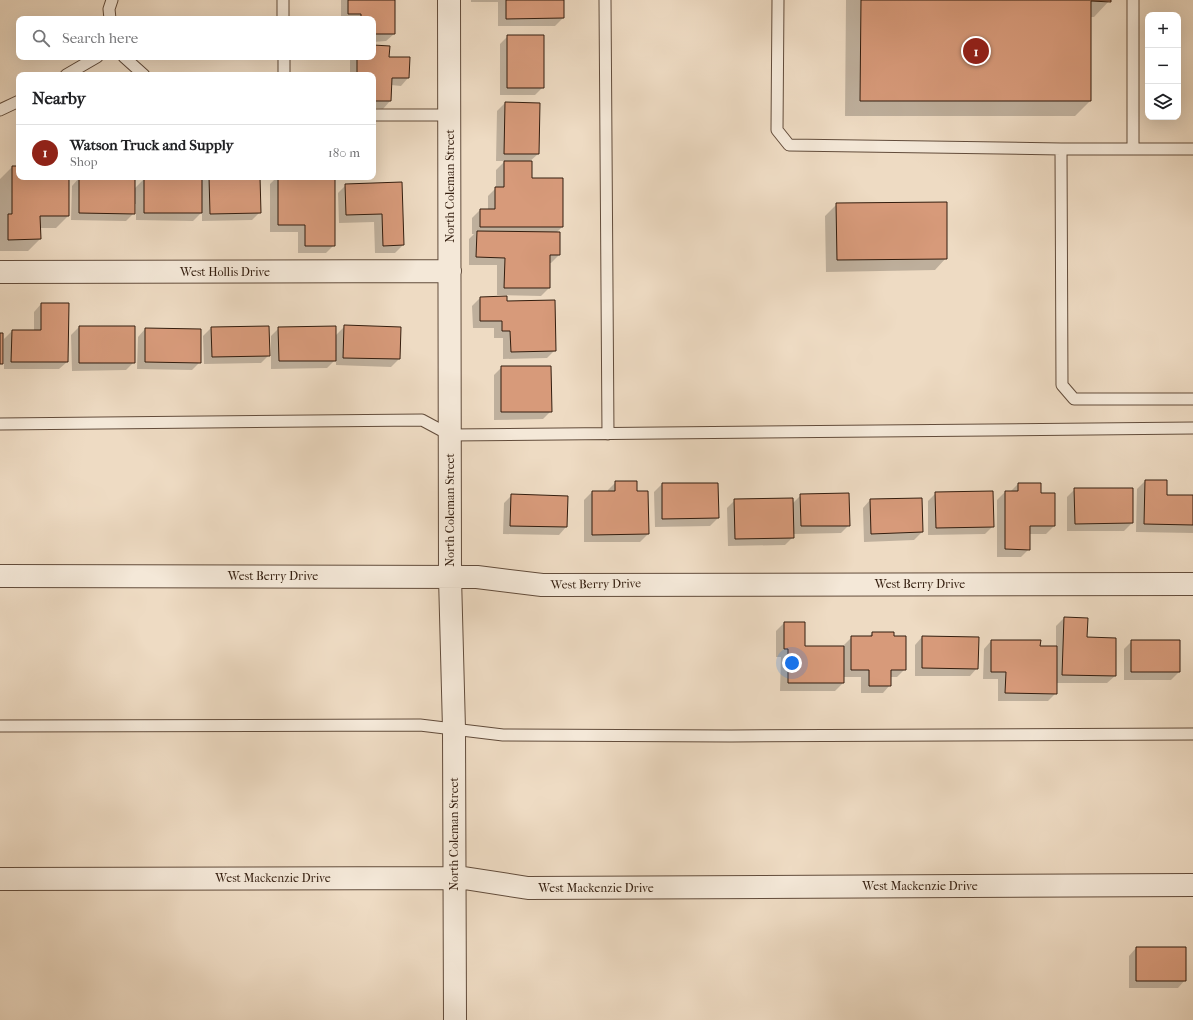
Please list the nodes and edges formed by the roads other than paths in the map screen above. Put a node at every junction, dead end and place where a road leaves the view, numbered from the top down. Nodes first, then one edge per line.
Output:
1 (112, 0) edge
2 (283, 0) edge
3 (449, 0) edge
4 (605, 0) edge
5 (778, 0) edge
6 (1133, 0) edge
7 (110, 16) edge
8 (283, 16) edge
9 (92, 60) edge
10 (127, 60) edge
11 (284, 60) edge
12 (71, 72) edge
13 (141, 72) edge
14 (284, 72) edge
15 (16, 102) edge
16 (0, 110) edge
17 (376, 115) edge
18 (450, 115) junction
19 (1061, 149) junction
20 (1133, 149) junction
21 (1193, 149) edge
22 (450, 271) junction
23 (0, 272) edge
24 (1193, 399) edge
25 (0, 424) edge
26 (1193, 428) edge
27 (608, 434) junction
28 (450, 435) junction
29 (0, 576) edge
30 (450, 577) junction
31 (1193, 584) edge
32 (0, 726) edge
33 (454, 729) junction
34 (1193, 734) edge
35 (454, 878) junction
36 (0, 879) edge
37 (1193, 885) edge
38 (455, 1020) edge

1 - 7 lane
2 - 8 lane
3 - 18 street, North Coleman Street
4 - 27 lane
5 - 19 lane
6 - 20 lane
9 - 12 lane
10 - 13 lane
11 - 14 lane
15 - 16 lane
17 - 18 lane
18 - 22 street, North Coleman Street
19 - 20 lane
19 - 24 lane
20 - 21 lane
22 - 23 street, West Hollis Drive
22 - 28 street, North Coleman Street
25 - 28 lane
26 - 27 lane
27 - 28 lane
28 - 30 street, North Coleman Street
29 - 30 street, West Berry Drive
30 - 31 street, West Berry Drive
30 - 33 street, North Coleman Street
32 - 33 lane
33 - 34 lane
33 - 35 street, North Coleman Street
35 - 36 street, West Mackenzie Drive
35 - 37 street, West Mackenzie Drive
35 - 38 street, North Coleman Street

